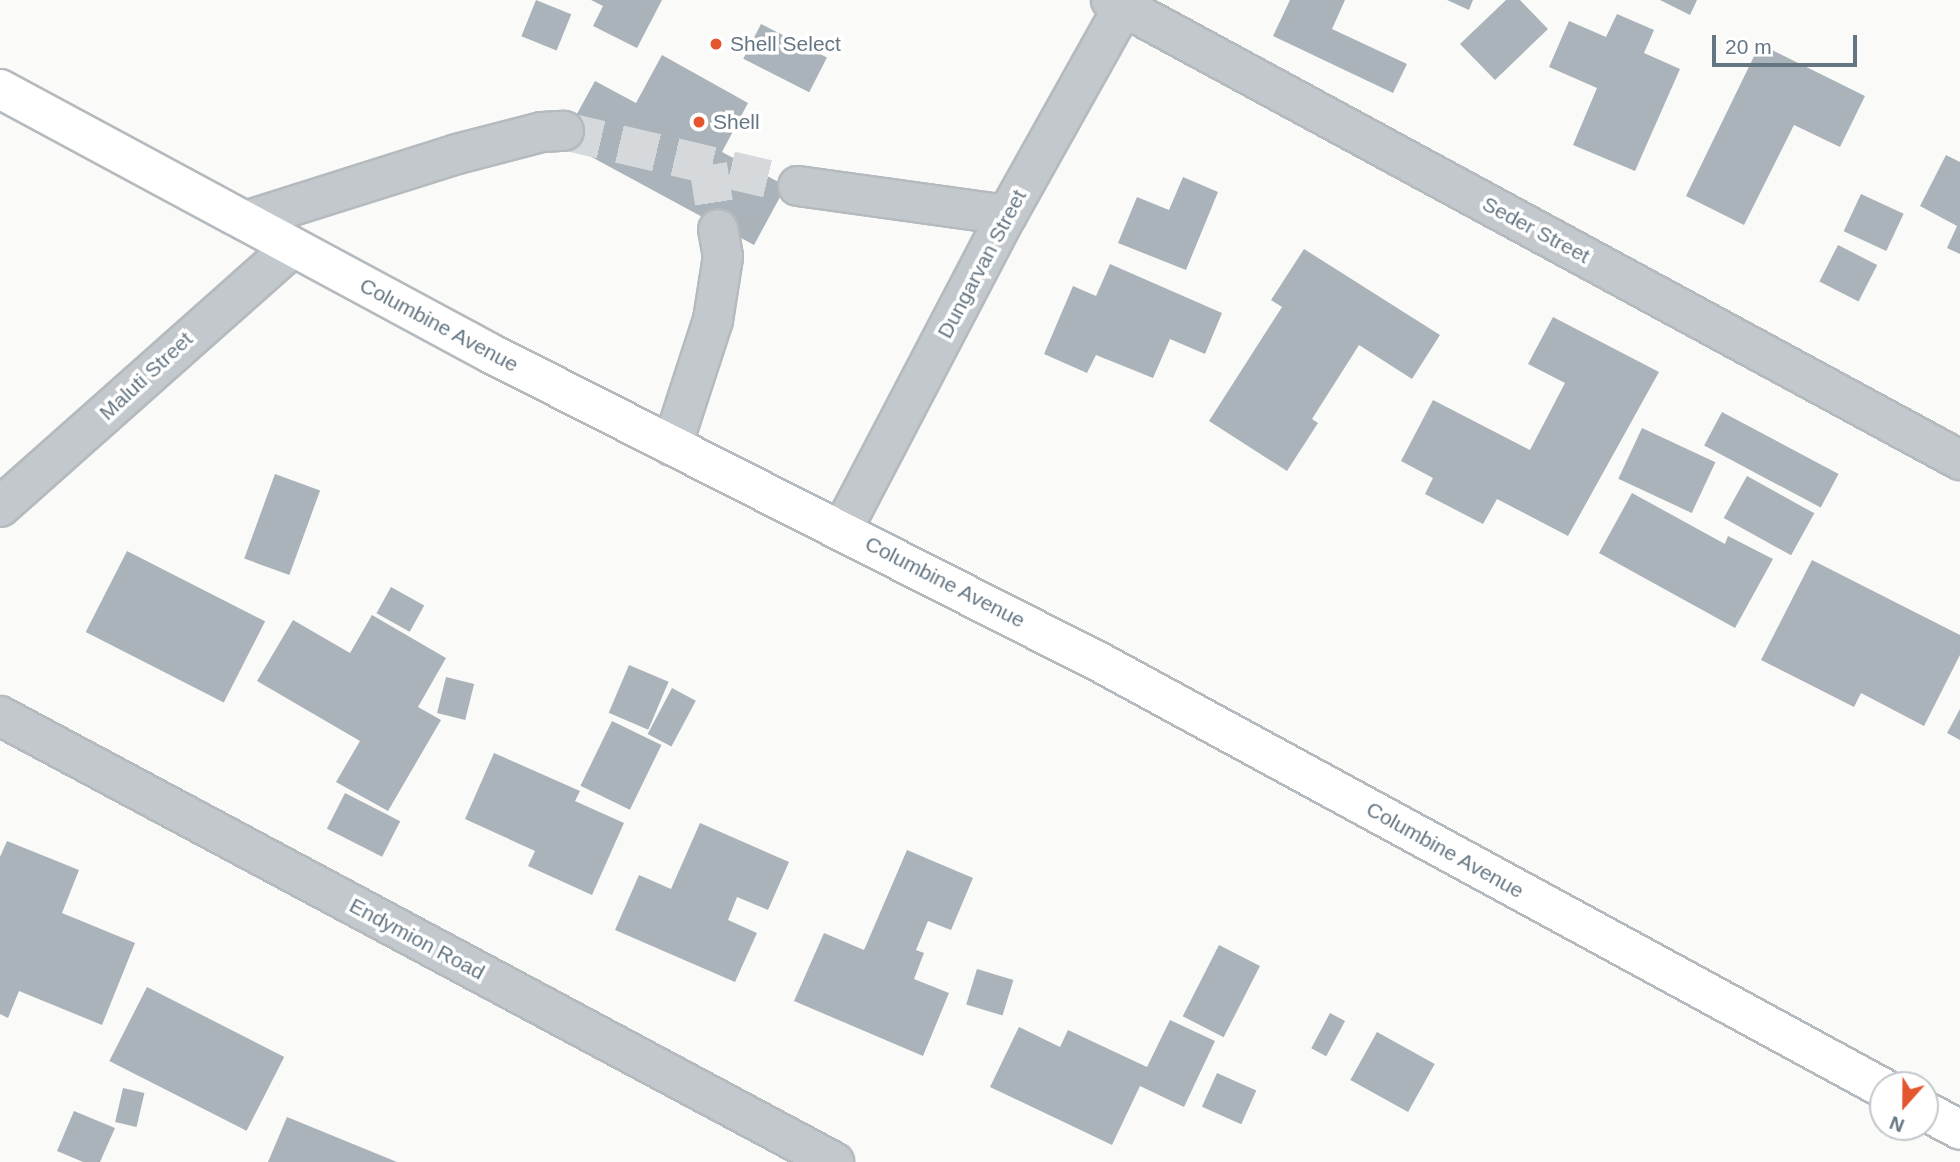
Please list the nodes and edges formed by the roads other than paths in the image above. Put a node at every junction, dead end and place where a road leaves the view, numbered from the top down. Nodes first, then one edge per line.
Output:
1 (1121, 2) edge
2 (0, 89) edge
3 (564, 131) tunnel mouth
4 (798, 186) tunnel mouth
5 (1007, 215) junction
6 (245, 221) junction
7 (718, 229) tunnel mouth
8 (292, 248) junction
9 (672, 446) junction
10 (1960, 460) edge
11 (0, 506) edge
12 (842, 530) junction
13 (0, 716) edge
14 (1869, 1080) edge
15 (1939, 1119) edge
16 (1960, 1130) edge
17 (834, 1162) edge

1 - 5 street, Dungarvan Street
1 - 10 street, Seder Street
2 - 6 main road, Columbine Avenue
3 - 6 street
4 - 5 street
5 - 12 street, Dungarvan Street
6 - 8 main road, Columbine Avenue
7 - 9 street
8 - 9 main road, Columbine Avenue
8 - 11 street, Maluti Street
9 - 12 main road, Columbine Avenue
12 - 14 main road, Columbine Avenue
13 - 17 street, Endymion Road
15 - 16 main road

